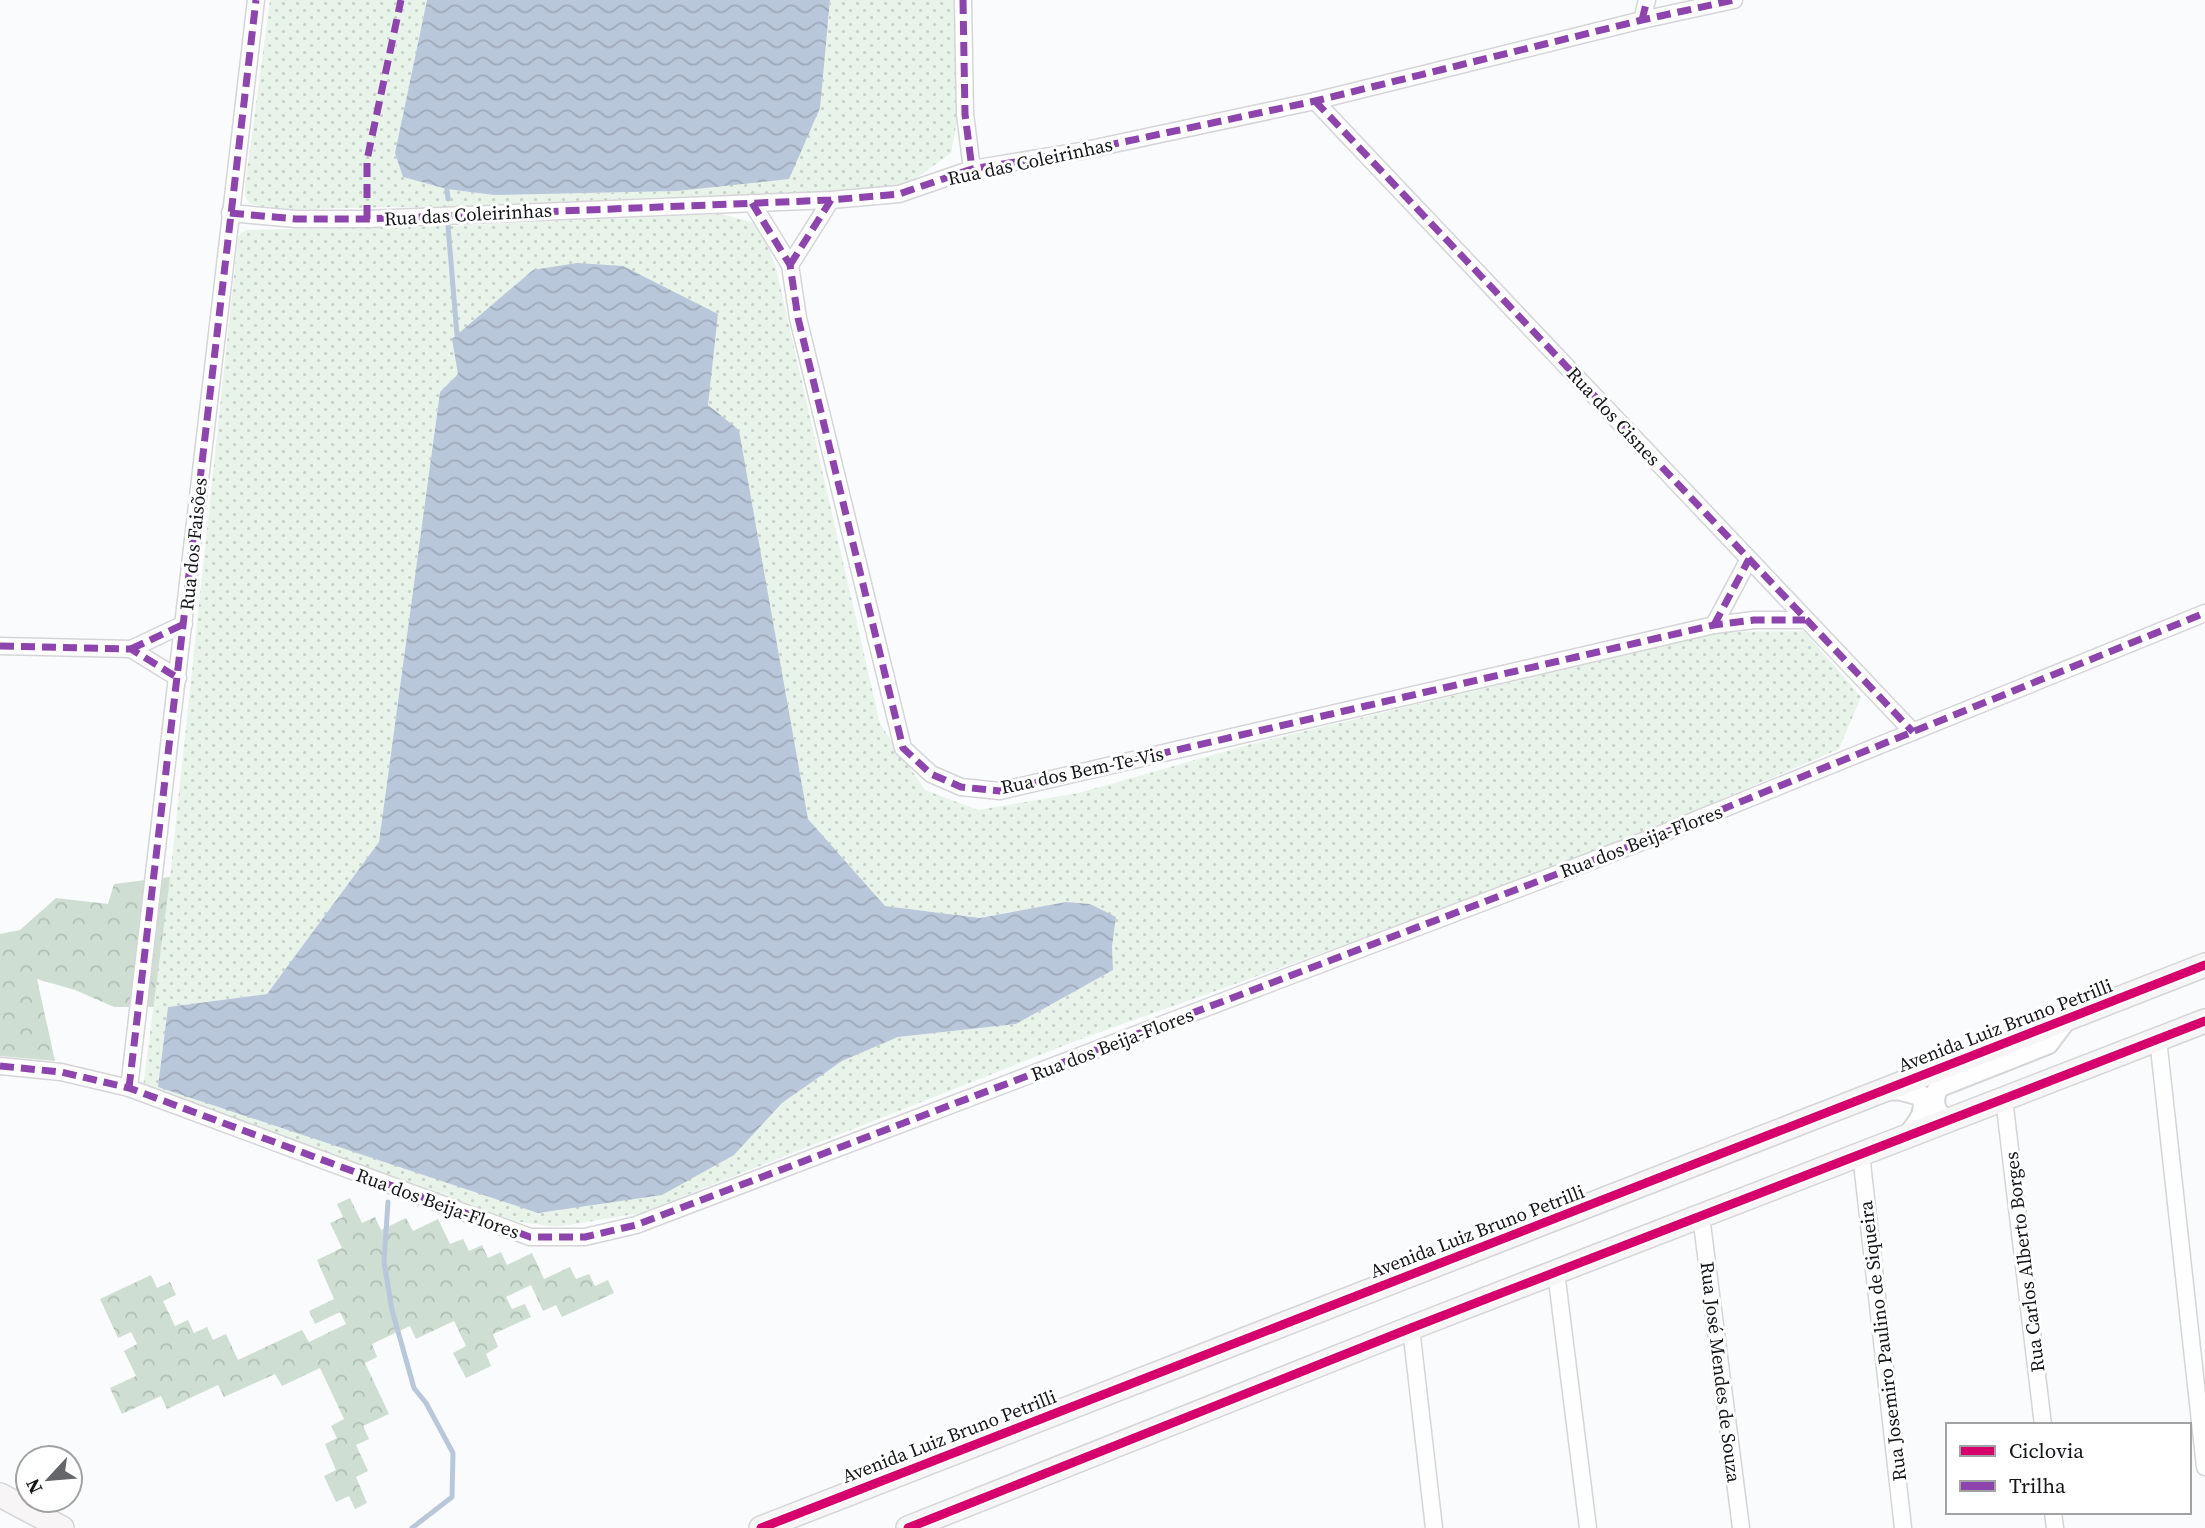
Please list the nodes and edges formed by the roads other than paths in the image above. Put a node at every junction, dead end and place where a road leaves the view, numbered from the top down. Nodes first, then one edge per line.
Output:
1 (256, 0) edge
2 (963, 0) edge
3 (1647, 0) edge
4 (1734, 0) edge
5 (1642, 20) junction
6 (1315, 101) junction
7 (972, 169) junction
8 (831, 200) junction
9 (752, 203) junction
10 (230, 214) junction
11 (790, 265) junction
12 (1749, 559) junction
13 (2205, 614) edge
14 (1805, 620) junction
15 (184, 624) junction
16 (1714, 625) junction
17 (0, 646) edge
18 (131, 649) junction
19 (178, 678) junction
20 (1913, 732) junction
21 (2205, 965) edge
22 (2066, 1020) junction
23 (2205, 1021) edge
24 (2158, 1039) junction
25 (0, 1066) edge
26 (130, 1088) junction
27 (1887, 1090) junction
28 (2004, 1099) junction
29 (1948, 1121) junction
30 (1907, 1136) junction
31 (1861, 1154) junction
32 (1701, 1216) junction
33 (1556, 1272) junction
34 (1411, 1328) junction
35 (2043, 1423) edge
36 (2205, 1467) edge
37 (0, 1495) edge
38 (62, 1528) edge
39 (761, 1528) edge
40 (908, 1528) edge
41 (1434, 1528) edge
42 (1588, 1528) edge
43 (1741, 1528) edge
44 (1903, 1528) edge

1 - 10 street, Rua dos Faisões
2 - 7 street
3 - 5 street
4 - 5 street, Rua das Coleirinhas
5 - 6 street, Rua das Coleirinhas
6 - 7 street, Rua das Coleirinhas
6 - 12 street, Rua dos Cisnes
7 - 8 street, Rua das Coleirinhas
8 - 9 street, Rua das Coleirinhas
8 - 11 street
9 - 10 street, Rua das Coleirinhas
9 - 11 street, Rua dos Bem-Te-Vis
10 - 15 street, Rua dos Faisões
11 - 16 street, Rua dos Bem-Te-Vis
12 - 14 street, Rua dos Cisnes
12 - 16 street
13 - 20 street, Rua dos Beija-Flores
14 - 16 street, Rua dos Bem-Te-Vis
14 - 20 street, Rua dos Cisnes
15 - 18 street
15 - 19 street, Rua dos Faisões
17 - 18 street
18 - 19 street
19 - 26 street, Rua dos Faisões
20 - 26 street, Rua dos Beija-Flores
21 - 22 main road, Avenida Luiz Bruno Petrilli
22 - 27 main road, Avenida Luiz Bruno Petrilli
22 - 29 street
23 - 24 main road
24 - 28 main road
24 - 36 street
25 - 26 street, Rua dos Beija-Flores
27 - 30 street
27 - 39 main road, Avenida Luiz Bruno Petrilli
28 - 29 main road
28 - 35 street, Rua Carlos Alberto Borges
29 - 30 main road
30 - 31 main road
31 - 32 main road
31 - 44 street, Rua Josemiro Paulino de Siqueira
32 - 33 main road
32 - 43 street, Rua José Mendes de Souza
33 - 34 main road
33 - 42 street
34 - 40 main road
34 - 41 street
37 - 38 main road

